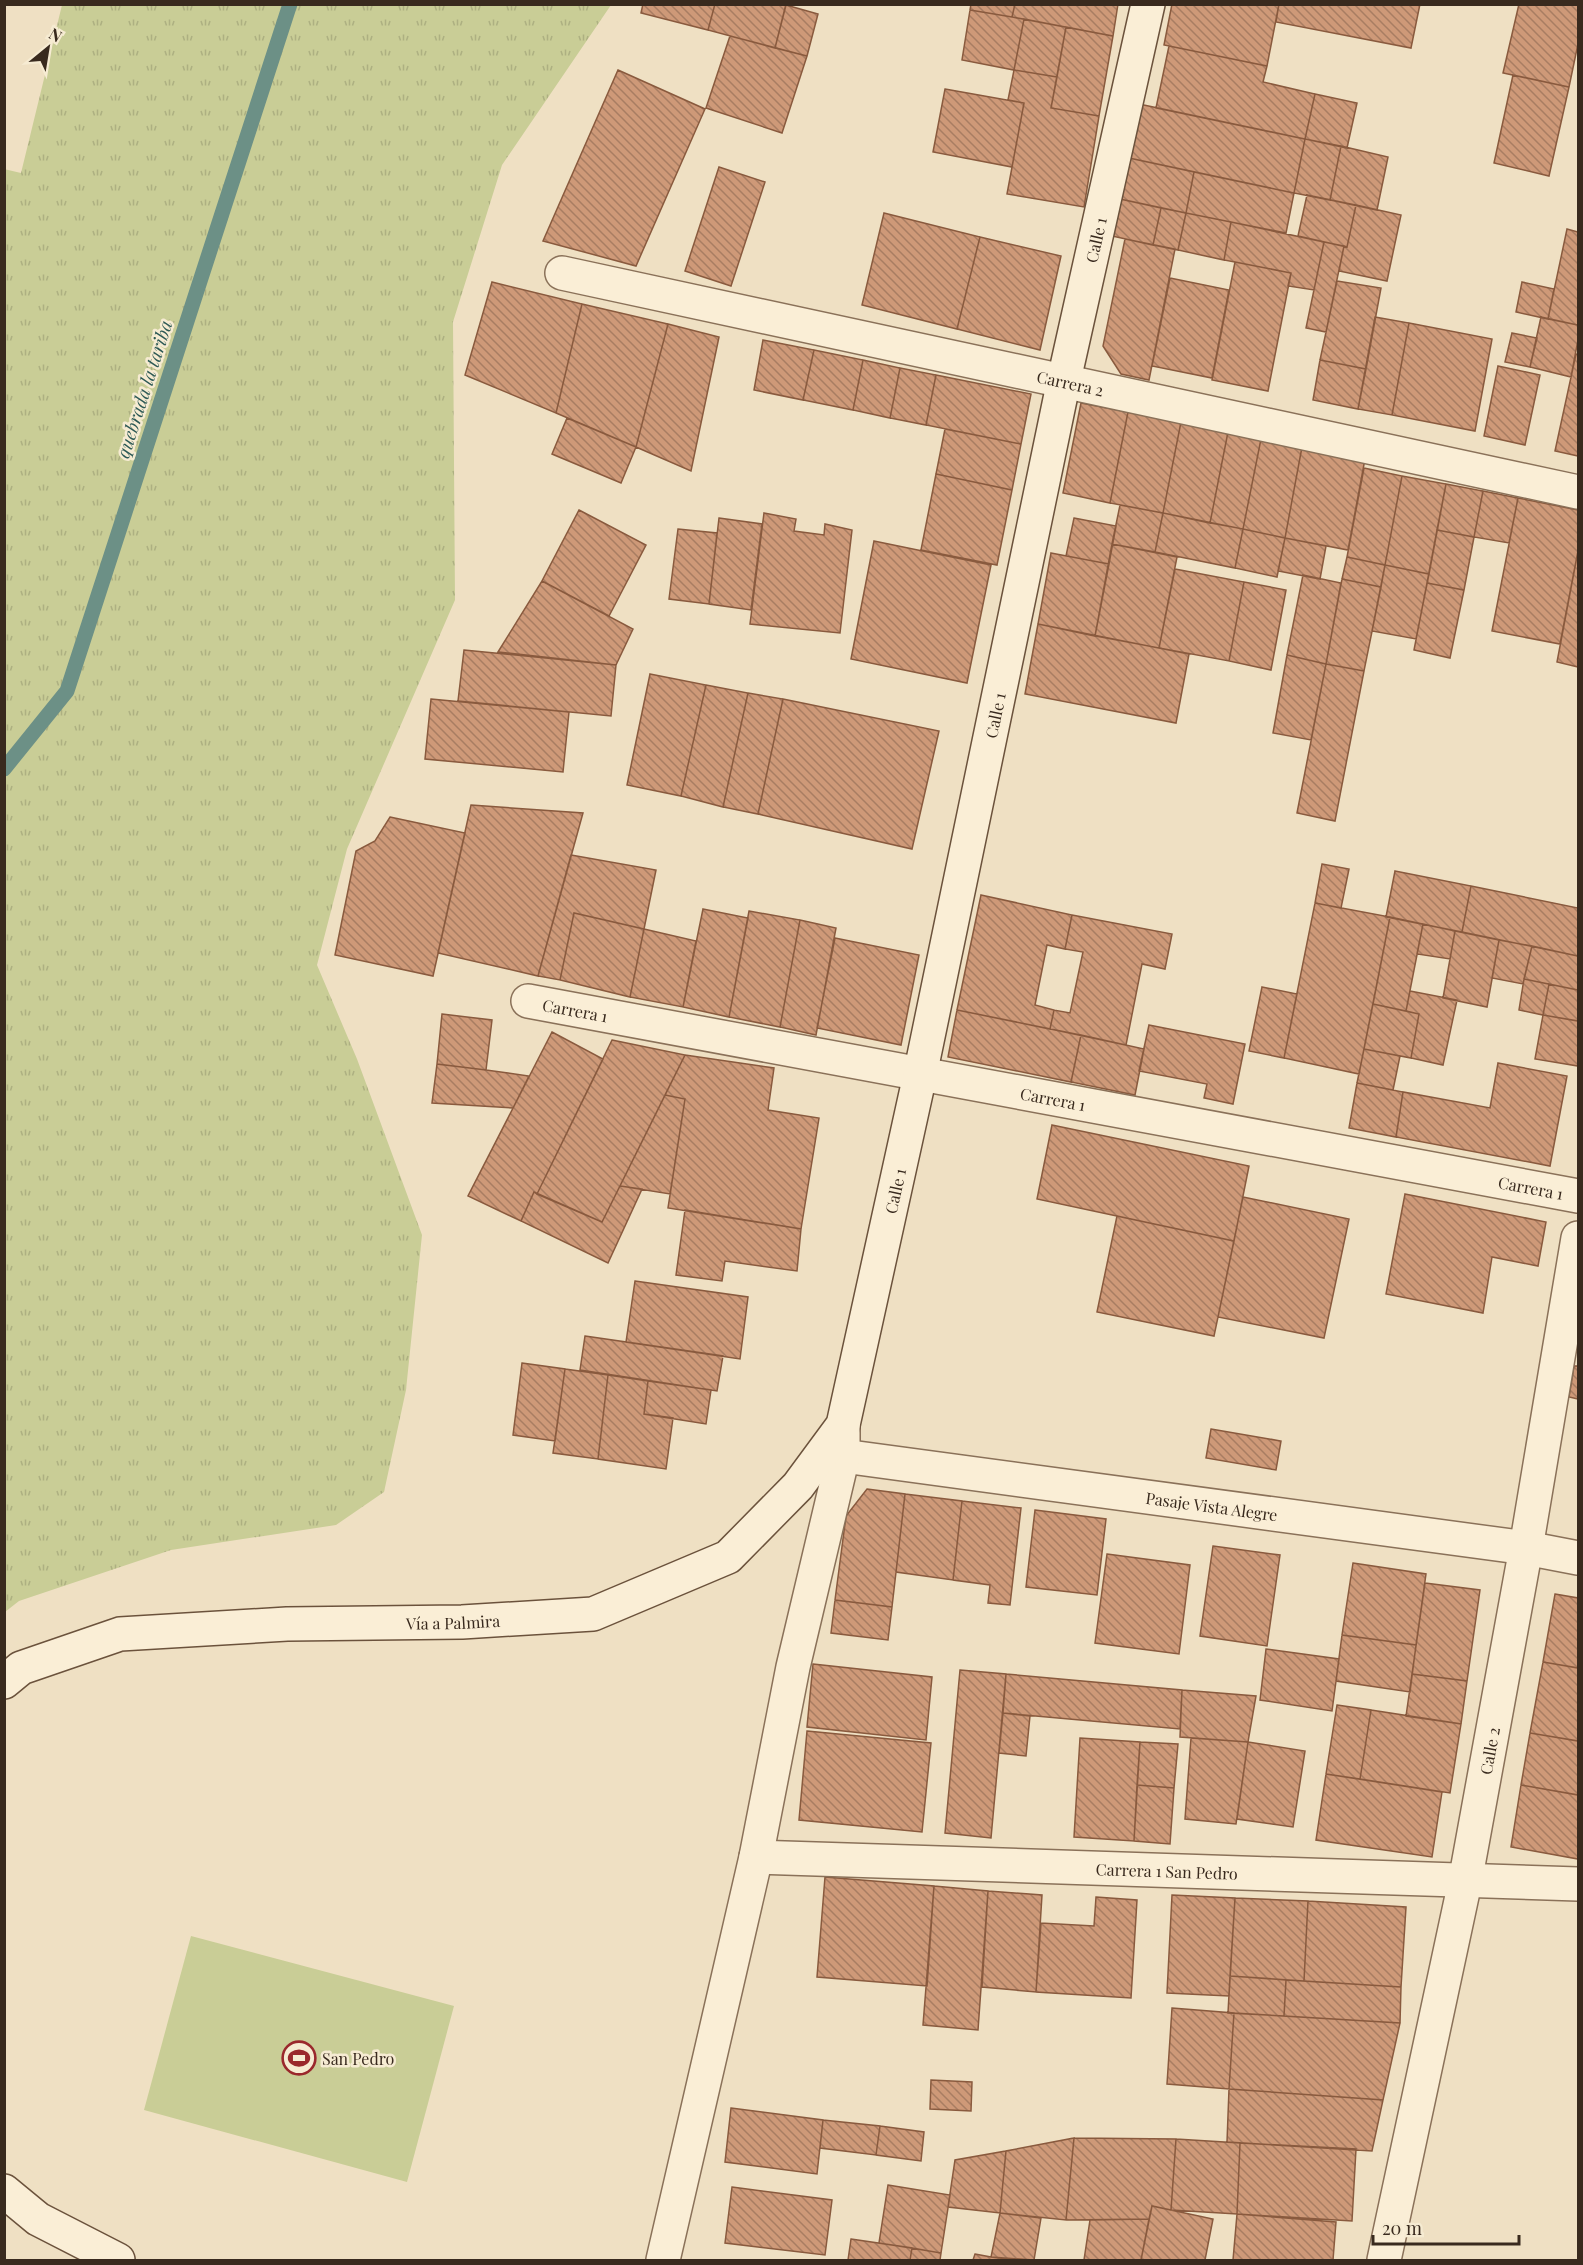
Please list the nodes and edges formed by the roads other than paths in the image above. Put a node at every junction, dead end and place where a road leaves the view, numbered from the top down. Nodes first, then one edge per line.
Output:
1 (1148, 4) edge
2 (562, 273) dead end
3 (1064, 380) junction
4 (1578, 492) edge
5 (528, 1001) dead end
6 (920, 1075) junction
7 (1578, 1196) edge
8 (1578, 1238) edge
9 (843, 1441) junction
10 (1526, 1548) junction
11 (1578, 1558) edge
12 (4, 1682) edge
13 (756, 1857) junction
14 (1465, 1882) junction
15 (1578, 1884) edge
16 (4, 2191) edge
17 (118, 2260) edge
18 (663, 2260) edge
19 (1384, 2260) edge

1 - 3 street, Calle 1
2 - 3 street, Carrera 2
3 - 4 street, Carrera 2
3 - 6 street, Calle 1
5 - 6 street, Carrera 1
6 - 7 street, Carrera 1
6 - 9 street, Calle 1
8 - 10 street, Calle 2
9 - 10 street, Pasaje Vista Alegre
9 - 12 street, Vía a Palmira
9 - 13 street, Calle 1
10 - 11 street, Pasaje Vista Alegre
10 - 14 street, Calle 2
13 - 14 street, Carrera 1 San Pedro
13 - 18 street, Calle 1
14 - 15 street, Carrera 1 San Pedro
14 - 19 street, Calle 2
16 - 17 street

